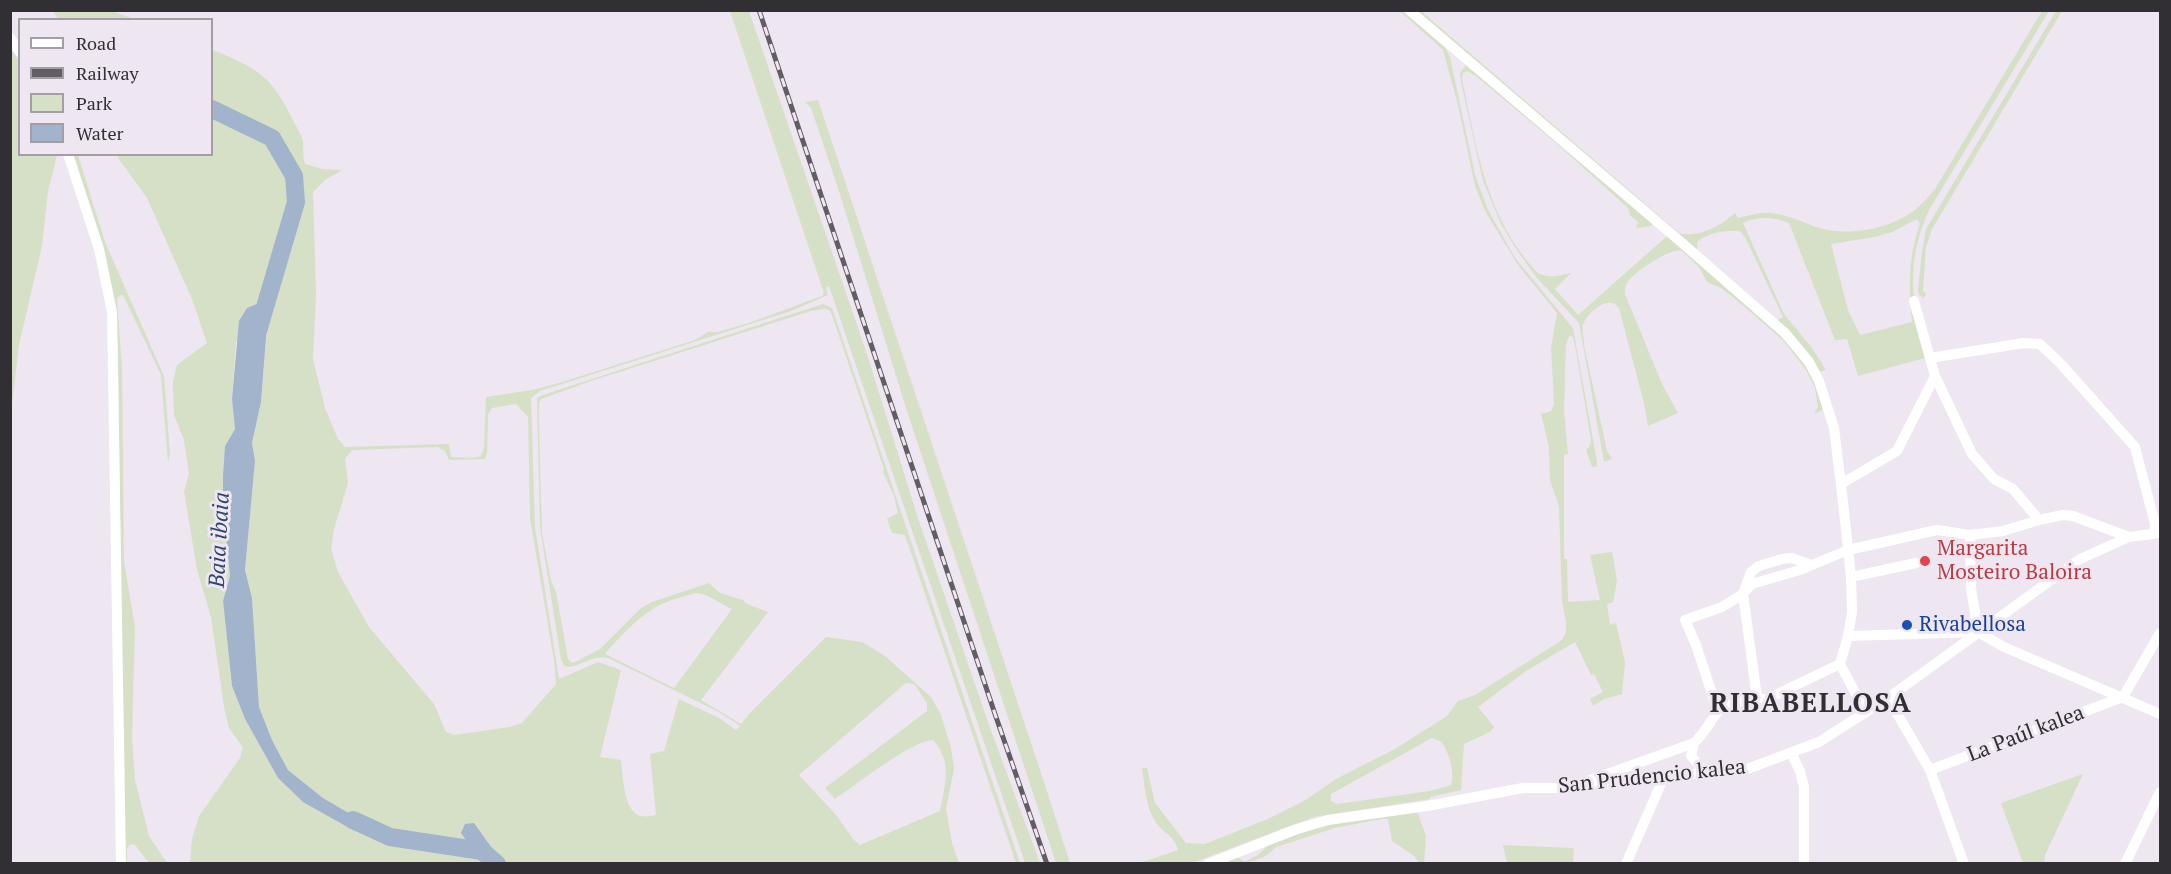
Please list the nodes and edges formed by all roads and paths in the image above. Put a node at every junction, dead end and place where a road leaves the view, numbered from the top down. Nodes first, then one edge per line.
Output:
1 (1409, 10) edge
2 (69, 156) edge
3 (1914, 301) dead end
4 (1930, 358) junction
5 (1935, 376) junction
6 (1841, 484) junction
7 (2039, 520) junction
8 (2110, 529) junction
9 (2157, 534) edge
10 (1970, 535) junction
11 (2129, 537) junction
12 (2112, 544) junction
13 (2160, 544) edge
14 (1848, 550) junction
15 (1916, 563) dead end
16 (1811, 566) junction
17 (1851, 577) junction
18 (1743, 594) junction
19 (1978, 632) junction
20 (2160, 633) edge
21 (1848, 636) junction
22 (1839, 664) junction
23 (2123, 697) junction
24 (1756, 698) junction
25 (1887, 698) junction
26 (1865, 711) junction
27 (1718, 712) junction
28 (2160, 714) edge
29 (1694, 743) junction
30 (1791, 753) junction
31 (1930, 770) junction
32 (1706, 772) junction
33 (1662, 779) junction
34 (1567, 788) junction
35 (2160, 792) edge
36 (121, 864) edge
37 (1208, 864) edge
38 (1626, 864) edge
39 (1804, 864) edge
40 (1964, 864) edge
41 (2126, 864) edge

1 - 6 street
2 - 36 street
3 - 4 street
4 - 5 street
4 - 9 street
5 - 6 street
5 - 7 street
6 - 14 street
7 - 8 street
7 - 10 street
8 - 11 street
8 - 12 street
9 - 11 street
9 - 13 street
10 - 14 street
10 - 19 street
11 - 12 street, San Prudencio kalea
12 - 19 street, San Prudencio kalea
14 - 16 street
14 - 17 street
15 - 17 street
16 - 18 street
16 - 18 street
17 - 21 street
18 - 24 street
18 - 27 street
19 - 21 street
19 - 23 street
19 - 25 street, San Prudencio kalea
20 - 23 street
21 - 22 street
22 - 24 street
22 - 26 street
23 - 28 street
23 - 31 street, La Paúl kalea
24 - 27 street
25 - 26 street, San Prudencio kalea
25 - 31 street
26 - 30 street, San Prudencio kalea
27 - 29 street
29 - 32 street
29 - 34 street
30 - 32 street, San Prudencio kalea
30 - 39 street
31 - 40 street
32 - 33 street, San Prudencio kalea
33 - 34 street, San Prudencio kalea
33 - 38 street
34 - 37 street, San Prudencio kalea
35 - 41 street

